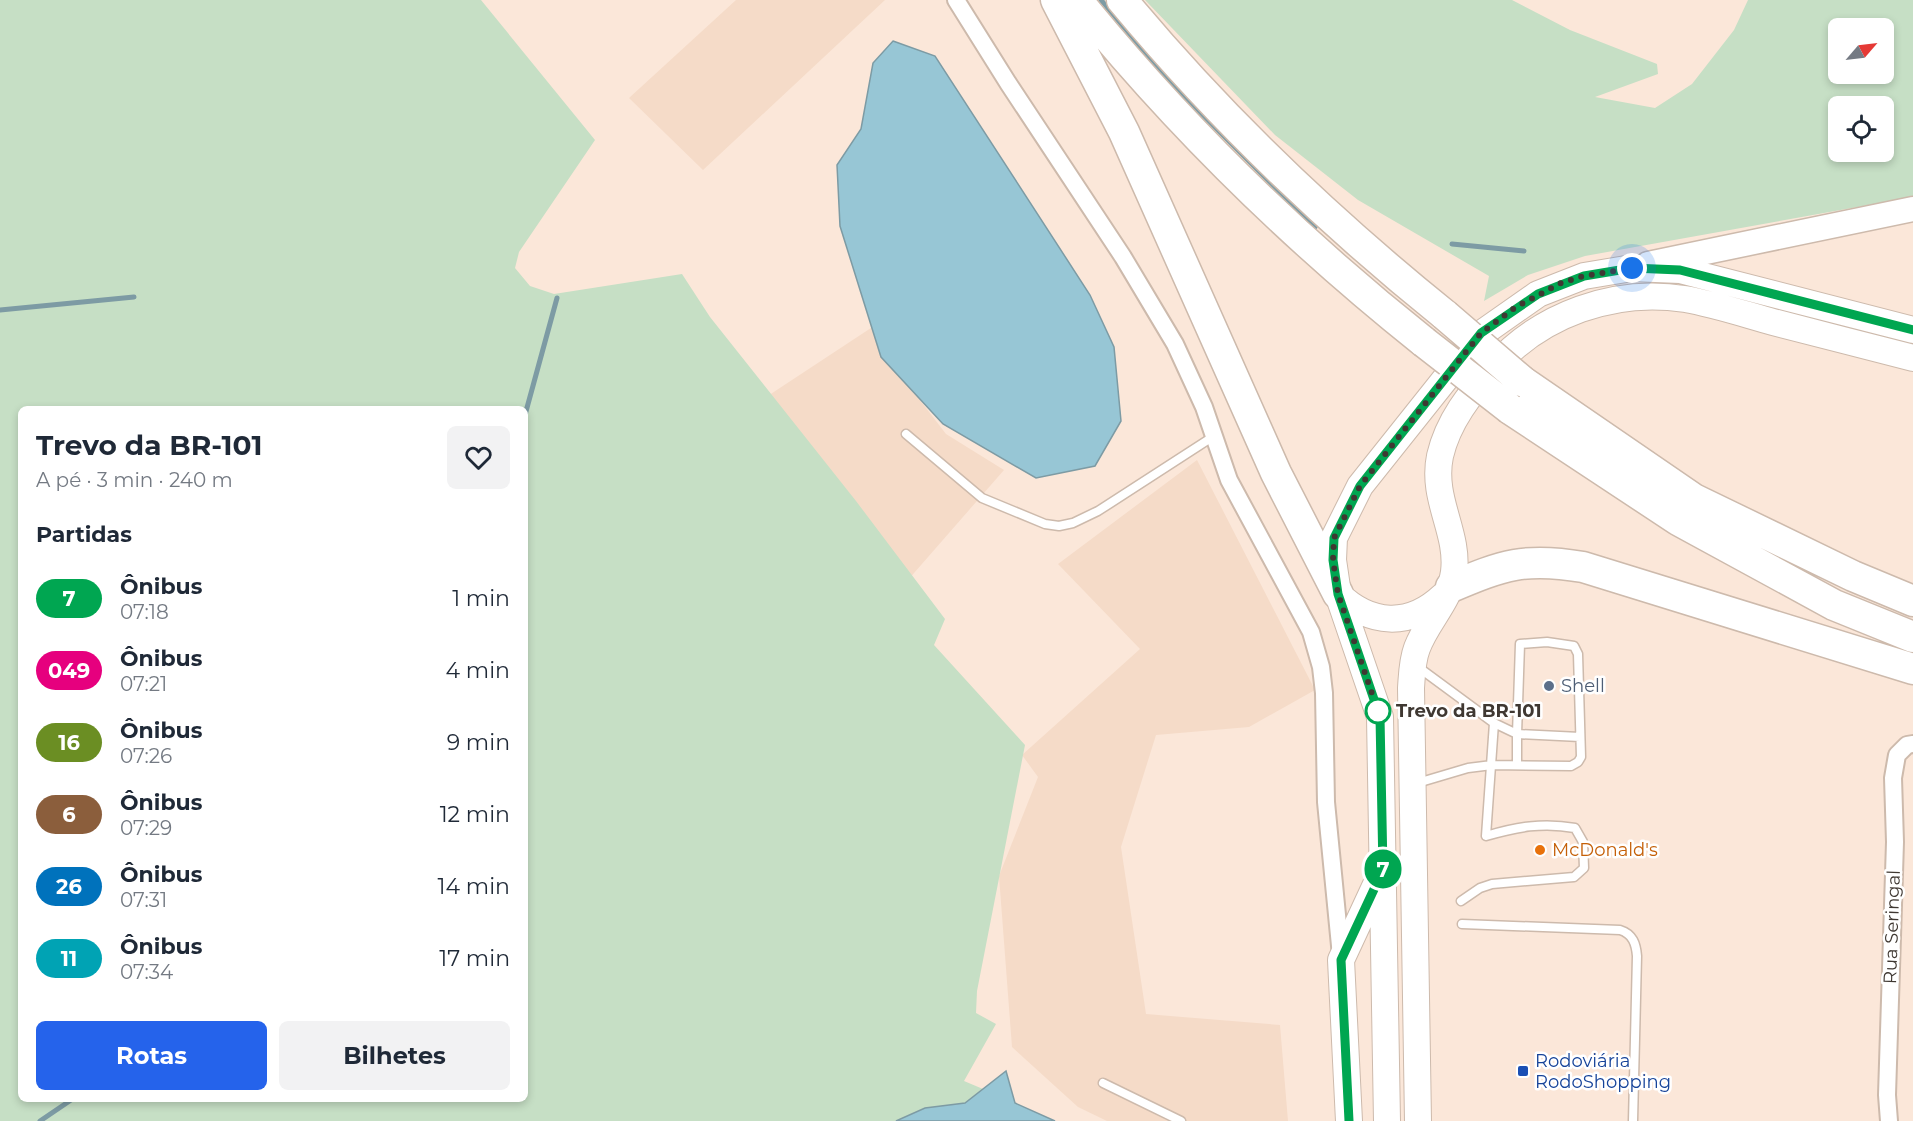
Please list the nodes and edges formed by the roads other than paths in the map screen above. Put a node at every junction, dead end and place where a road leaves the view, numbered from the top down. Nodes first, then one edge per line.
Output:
1 (956, 0) edge
2 (1056, 0) edge
3 (1077, 0) edge
4 (1122, 0) edge
5 (1913, 209) edge
6 (1632, 268) junction
7 (1913, 330) edge
8 (1913, 358) edge
9 (906, 434) dead end
10 (1214, 436) junction
11 (1853, 576) junction
12 (1913, 586) edge
13 (1452, 587) junction
14 (1338, 594) junction
15 (1913, 601) edge
16 (1913, 637) edge
17 (1413, 663) junction
18 (1913, 669) edge
19 (1494, 723) junction
20 (1517, 734) junction
21 (1580, 737) junction
22 (1913, 744) edge
23 (1492, 765) junction
24 (1517, 765) junction
25 (1411, 785) junction
26 (1383, 870) junction
27 (1461, 901) dead end
28 (1462, 924) dead end
29 (1341, 960) junction
30 (1103, 1083) dead end
31 (1181, 1121) edge
32 (1349, 1121) edge
33 (1387, 1121) edge
34 (1418, 1121) edge
35 (1633, 1121) edge
36 (1889, 1121) edge

1 - 10 street
2 - 14 highway
3 - 16 highway, bridge
4 - 11 highway, bridge
5 - 6 main road
6 - 7 main road
6 - 14 main road
8 - 13 main road
9 - 10 lane
10 - 29 street
11 - 12 highway
11 - 15 highway
13 - 14 main road
13 - 17 main road
13 - 18 highway
14 - 26 main road
17 - 19 lane
17 - 25 main road
19 - 20 lane
19 - 23 lane
20 - 21 lane
20 - 21 lane
20 - 24 lane
21 - 24 lane
22 - 36 street, Rua Seringal
23 - 24 lane
23 - 25 lane
23 - 27 lane
25 - 34 main road
26 - 29 main road
26 - 33 main road
28 - 35 lane
29 - 32 main road
30 - 31 lane

